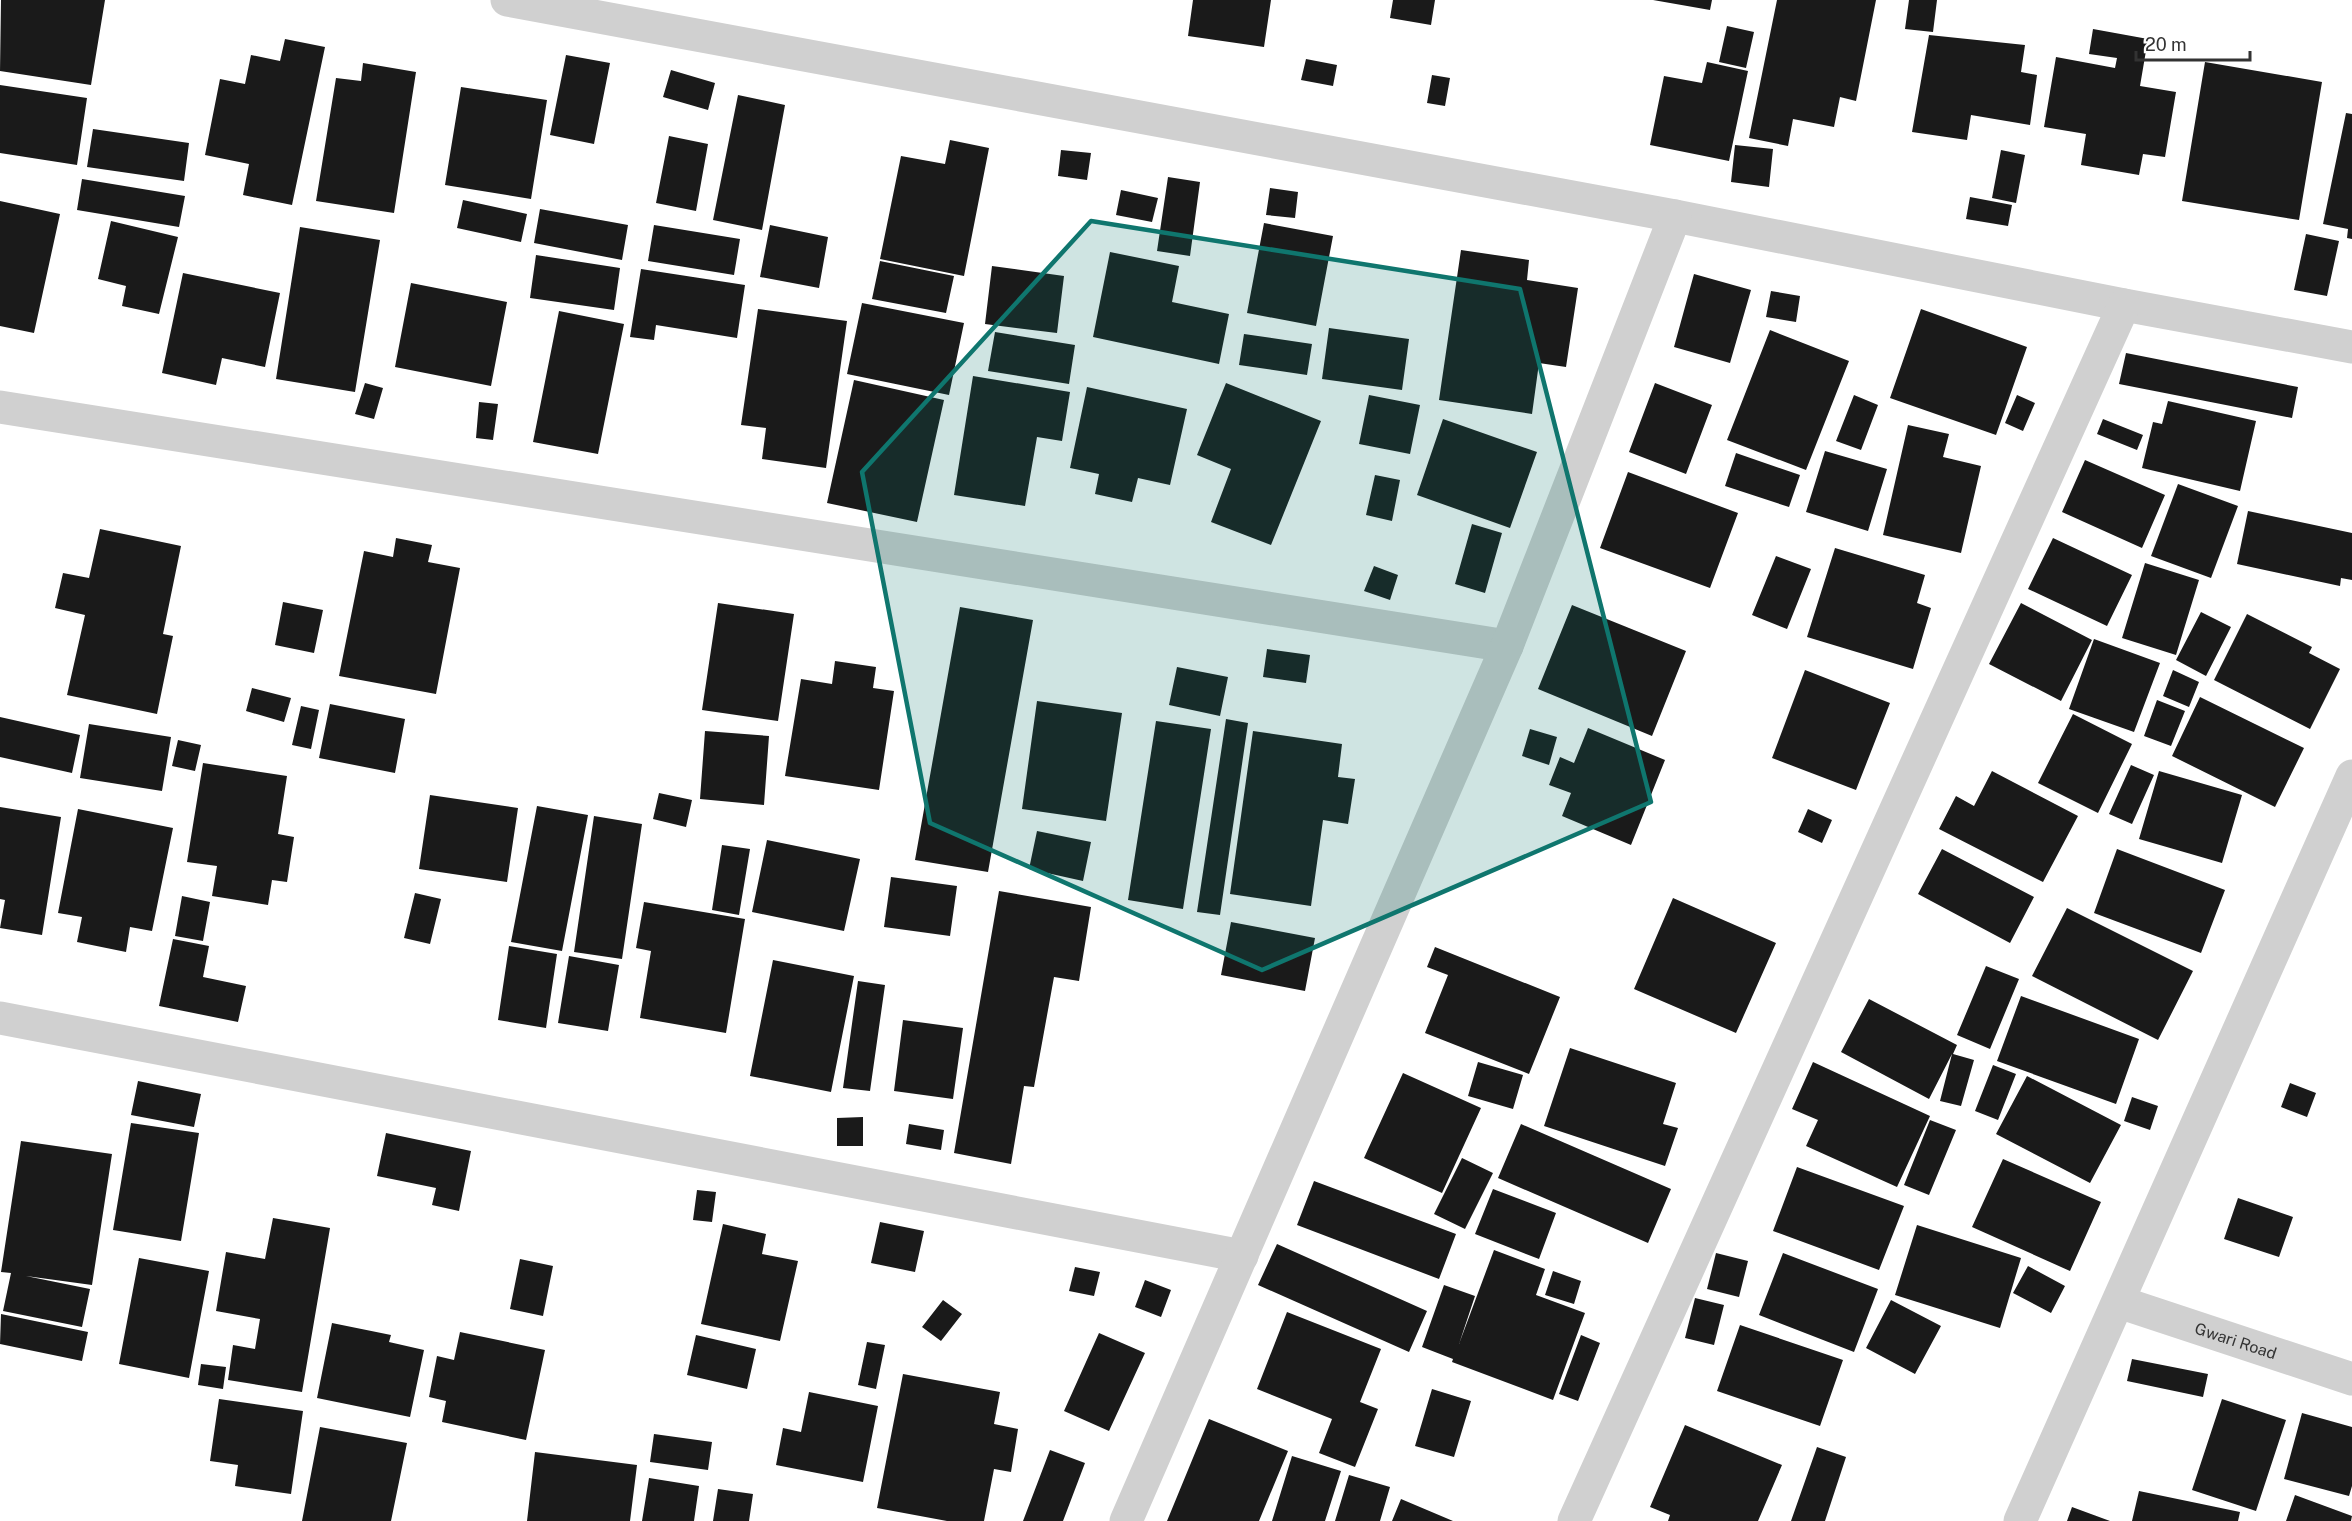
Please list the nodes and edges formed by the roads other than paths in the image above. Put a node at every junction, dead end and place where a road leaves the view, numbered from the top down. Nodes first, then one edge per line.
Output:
1 (507, 0) edge
2 (1675, 216) junction
3 (2124, 305) junction
4 (2352, 347) edge
5 (0, 406) edge
6 (1507, 646) junction
7 (2352, 776) edge
8 (0, 1018) edge
9 (1242, 1256) junction
10 (2119, 1302) junction
11 (2352, 1379) edge
12 (1126, 1521) edge
13 (1574, 1521) edge
14 (2020, 1521) edge

1 - 2 street
2 - 3 street
2 - 6 street
3 - 4 street
3 - 13 street
5 - 6 street
6 - 9 street
7 - 10 street
8 - 9 street
9 - 12 street
10 - 11 street, Gwari Road
10 - 14 street

